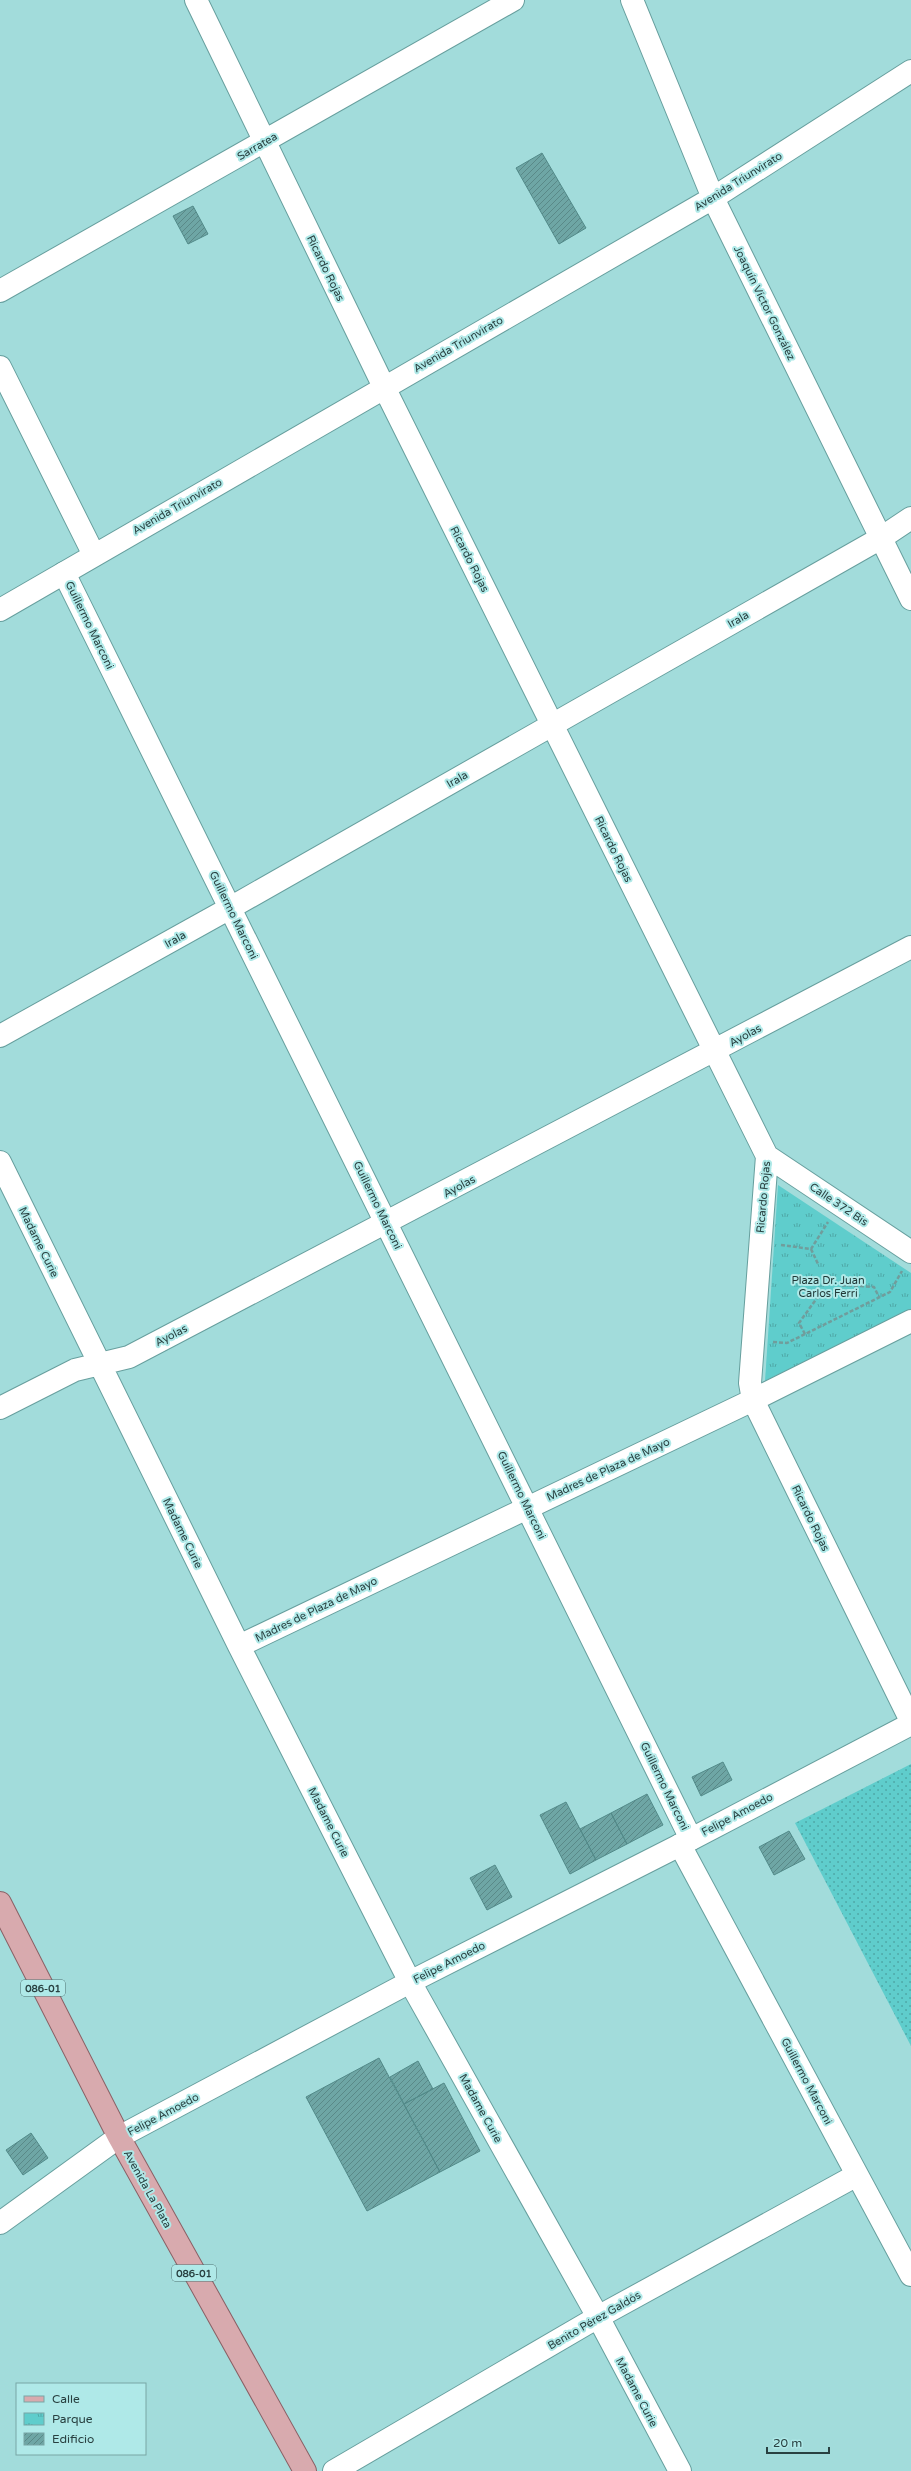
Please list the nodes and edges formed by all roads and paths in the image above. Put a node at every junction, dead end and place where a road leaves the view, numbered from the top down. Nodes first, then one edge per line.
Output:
1 (196, 0) edge
2 (513, 0) edge
3 (632, 0) edge
4 (911, 71) edge
5 (264, 142) junction
6 (713, 198) junction
7 (0, 291) edge
8 (0, 367) edge
9 (384, 387) junction
10 (911, 518) edge
11 (881, 538) junction
12 (94, 555) junction
13 (64, 573) junction
14 (911, 599) edge
15 (0, 610) edge
16 (552, 724) junction
17 (230, 908) junction
18 (911, 947) edge
19 (0, 1036) edge
20 (714, 1051) junction
21 (767, 1156) junction
22 (0, 1162) edge
23 (839, 1205) junction
24 (387, 1223) junction
25 (760, 1242) junction
26 (811, 1249) junction
27 (908, 1259) edge
28 (818, 1264) dead end
29 (879, 1298) junction
30 (911, 1321) edge
31 (805, 1334) junction
32 (753, 1341) junction
33 (99, 1364) junction
34 (753, 1400) junction
35 (0, 1408) edge
36 (528, 1507) junction
37 (239, 1646) junction
38 (911, 1722) edge
39 (685, 1842) junction
40 (0, 1903) edge
41 (410, 1982) junction
42 (119, 2137) junction
43 (857, 2175) junction
44 (0, 2223) edge
45 (911, 2275) edge
46 (598, 2318) junction
47 (305, 2471) edge
48 (334, 2471) edge
49 (680, 2471) edge

1 - 5 street, Ricardo Rojas
2 - 5 street, Sarratea
3 - 6 street, Joaquín Víctor González
4 - 6 street, Avenida Triunvirato
5 - 7 street, Sarratea
5 - 9 street, Ricardo Rojas
6 - 9 street, Avenida Triunvirato
6 - 11 street, Joaquín Víctor González
8 - 12 street
9 - 12 street, Avenida Triunvirato
9 - 16 street, Ricardo Rojas
10 - 11 street, Irala
11 - 14 street, Joaquín Víctor González
11 - 16 street, Irala
12 - 13 street, Avenida Triunvirato
13 - 15 street, Avenida Triunvirato
13 - 17 street, Guillermo Marconi
16 - 17 street, Irala
16 - 20 street, Ricardo Rojas
17 - 19 street, Irala
17 - 24 street, Guillermo Marconi
18 - 20 street, Ayolas
20 - 21 street, Ricardo Rojas
20 - 24 street, Ayolas
21 - 23 street, Calle 372 Bis
21 - 25 street, Ricardo Rojas
22 - 33 street, Madame Curie
23 - 26 path
23 - 27 street, Calle 372 Bis
24 - 33 street, Ayolas
24 - 36 street, Guillermo Marconi
25 - 26 path
25 - 32 street, Ricardo Rojas
26 - 28 path
27 - 29 path
29 - 31 path
29 - 31 path
30 - 34 street, Madres de Plaza de Mayo
31 - 32 path
32 - 34 street, Ricardo Rojas
33 - 35 street, Ayolas
33 - 37 street, Madame Curie
34 - 36 street, Madres de Plaza de Mayo
34 - 38 street, Ricardo Rojas
36 - 37 street, Madres de Plaza de Mayo
36 - 39 street, Guillermo Marconi
37 - 41 street, Madame Curie
38 - 39 street, Felipe Amoedo
39 - 41 street, Felipe Amoedo
39 - 43 street, Guillermo Marconi
40 - 42 main road, Avenida La Plata / 086-01
41 - 42 street, Felipe Amoedo
41 - 46 street, Madame Curie
42 - 44 street, Felipe Amoedo
42 - 47 main road, Avenida La Plata / 086-01
43 - 45 street, Guillermo Marconi
43 - 46 street, Benito Pérez Galdós
46 - 48 street, Benito Pérez Galdós
46 - 49 street, Madame Curie

